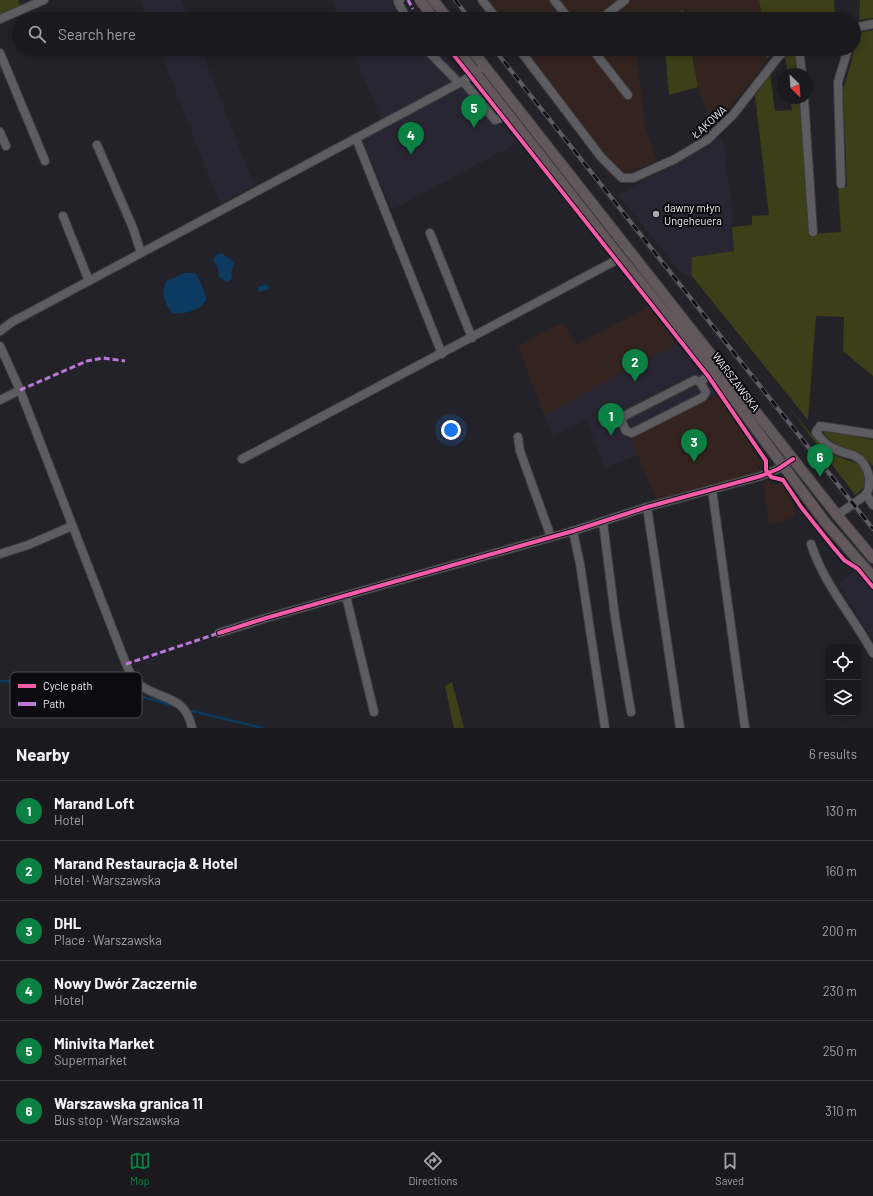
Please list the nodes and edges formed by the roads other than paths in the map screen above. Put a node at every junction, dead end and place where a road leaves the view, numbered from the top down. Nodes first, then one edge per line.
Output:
1 (44, 0) edge
2 (400, 0) edge
3 (420, 0) edge
4 (433, 0) edge
5 (482, 0) edge
6 (554, 0) edge
7 (625, 0) edge
8 (16, 12) edge
9 (403, 12) edge
10 (429, 12) edge
11 (442, 12) edge
12 (491, 12) edge
13 (563, 12) edge
14 (610, 12) edge
15 (12, 14) edge
16 (0, 19) edge
17 (873, 24) edge
18 (861, 27) edge
19 (0, 53) edge
20 (433, 56) edge
21 (462, 56) edge
22 (476, 56) edge
23 (524, 56) edge
24 (597, 56) edge
25 (779, 56) edge
26 (800, 56) edge
27 (846, 56) edge
28 (484, 66) junction
29 (801, 68) edge
30 (475, 72) junction
31 (461, 82) junction
32 (628, 95) dead end
33 (804, 104) edge
34 (509, 115) junction
35 (0, 132) edge
36 (356, 138) junction
37 (6, 146) dead end
38 (97, 146) dead end
39 (45, 161) dead end
40 (841, 184) dead end
41 (63, 216) dead end
42 (430, 232) dead end
43 (813, 232) dead end
44 (141, 253) junction
45 (620, 256) junction
46 (89, 281) junction
47 (0, 331) edge
48 (472, 338) junction
49 (0, 346) edge
50 (442, 354) junction
51 (714, 372) junction
52 (700, 382) junction
53 (20, 390) junction
54 (0, 400) edge
55 (873, 434) edge
56 (518, 437) dead end
57 (242, 459) dead end
58 (793, 459) junction
59 (783, 466) junction
60 (712, 489) junction
61 (866, 494) junction
62 (873, 505) edge
63 (647, 507) junction
64 (837, 515) junction
65 (604, 522) junction
66 (72, 526) junction
67 (573, 531) junction
68 (551, 537) junction
69 (811, 544) dead end
70 (0, 554) edge
71 (873, 558) edge
72 (873, 577) edge
73 (346, 596) junction
74 (219, 633) dead end
75 (873, 653) edge
76 (130, 672) edge
77 (142, 687) edge
78 (374, 712) dead end
79 (631, 712) dead end
80 (192, 728) edge
81 (605, 728) edge
82 (680, 728) edge
83 (745, 728) edge

1 - 8 street
2 - 9 street
3 - 10 main road
4 - 11 main road
5 - 12 street
6 - 13 street
7 - 14 street
15 - 16 street
17 - 18 street
19 - 39 street
20 - 31 street
21 - 30 main road, WARSZAWSKA
22 - 28 main road, WARSZAWSKA
23 - 25 street, ŁĄKOWA
24 - 32 street
26 - 29 street
27 - 40 street
28 - 30 street
28 - 58 main road, WARSZAWSKA
30 - 31 street
30 - 34 main road, WARSZAWSKA
31 - 34 street
31 - 36 street
33 - 43 street
34 - 45 main road, WARSZAWSKA
35 - 37 street
36 - 44 street
36 - 50 street
38 - 44 street
41 - 46 street
42 - 48 street
44 - 46 street
45 - 48 street
45 - 51 main road, WARSZAWSKA
46 - 47 street
48 - 50 street
49 - 53 street
50 - 57 street
51 - 52 street
51 - 59 main road, WARSZAWSKA
52 - 52 street
53 - 54 street
53 - 66 street
55 - 61 street
56 - 68 street
58 - 59 street
58 - 64 main road, WARSZAWSKA
59 - 60 street
59 - 72 main road, WARSZAWSKA
60 - 63 street
60 - 83 street
61 - 62 street
61 - 64 street
63 - 65 street
63 - 82 street
64 - 71 main road, WARSZAWSKA
65 - 67 street
65 - 79 street
66 - 70 street
66 - 76 street
67 - 68 street
67 - 81 street
68 - 73 street
69 - 75 street
73 - 74 street
73 - 78 street
77 - 80 street

